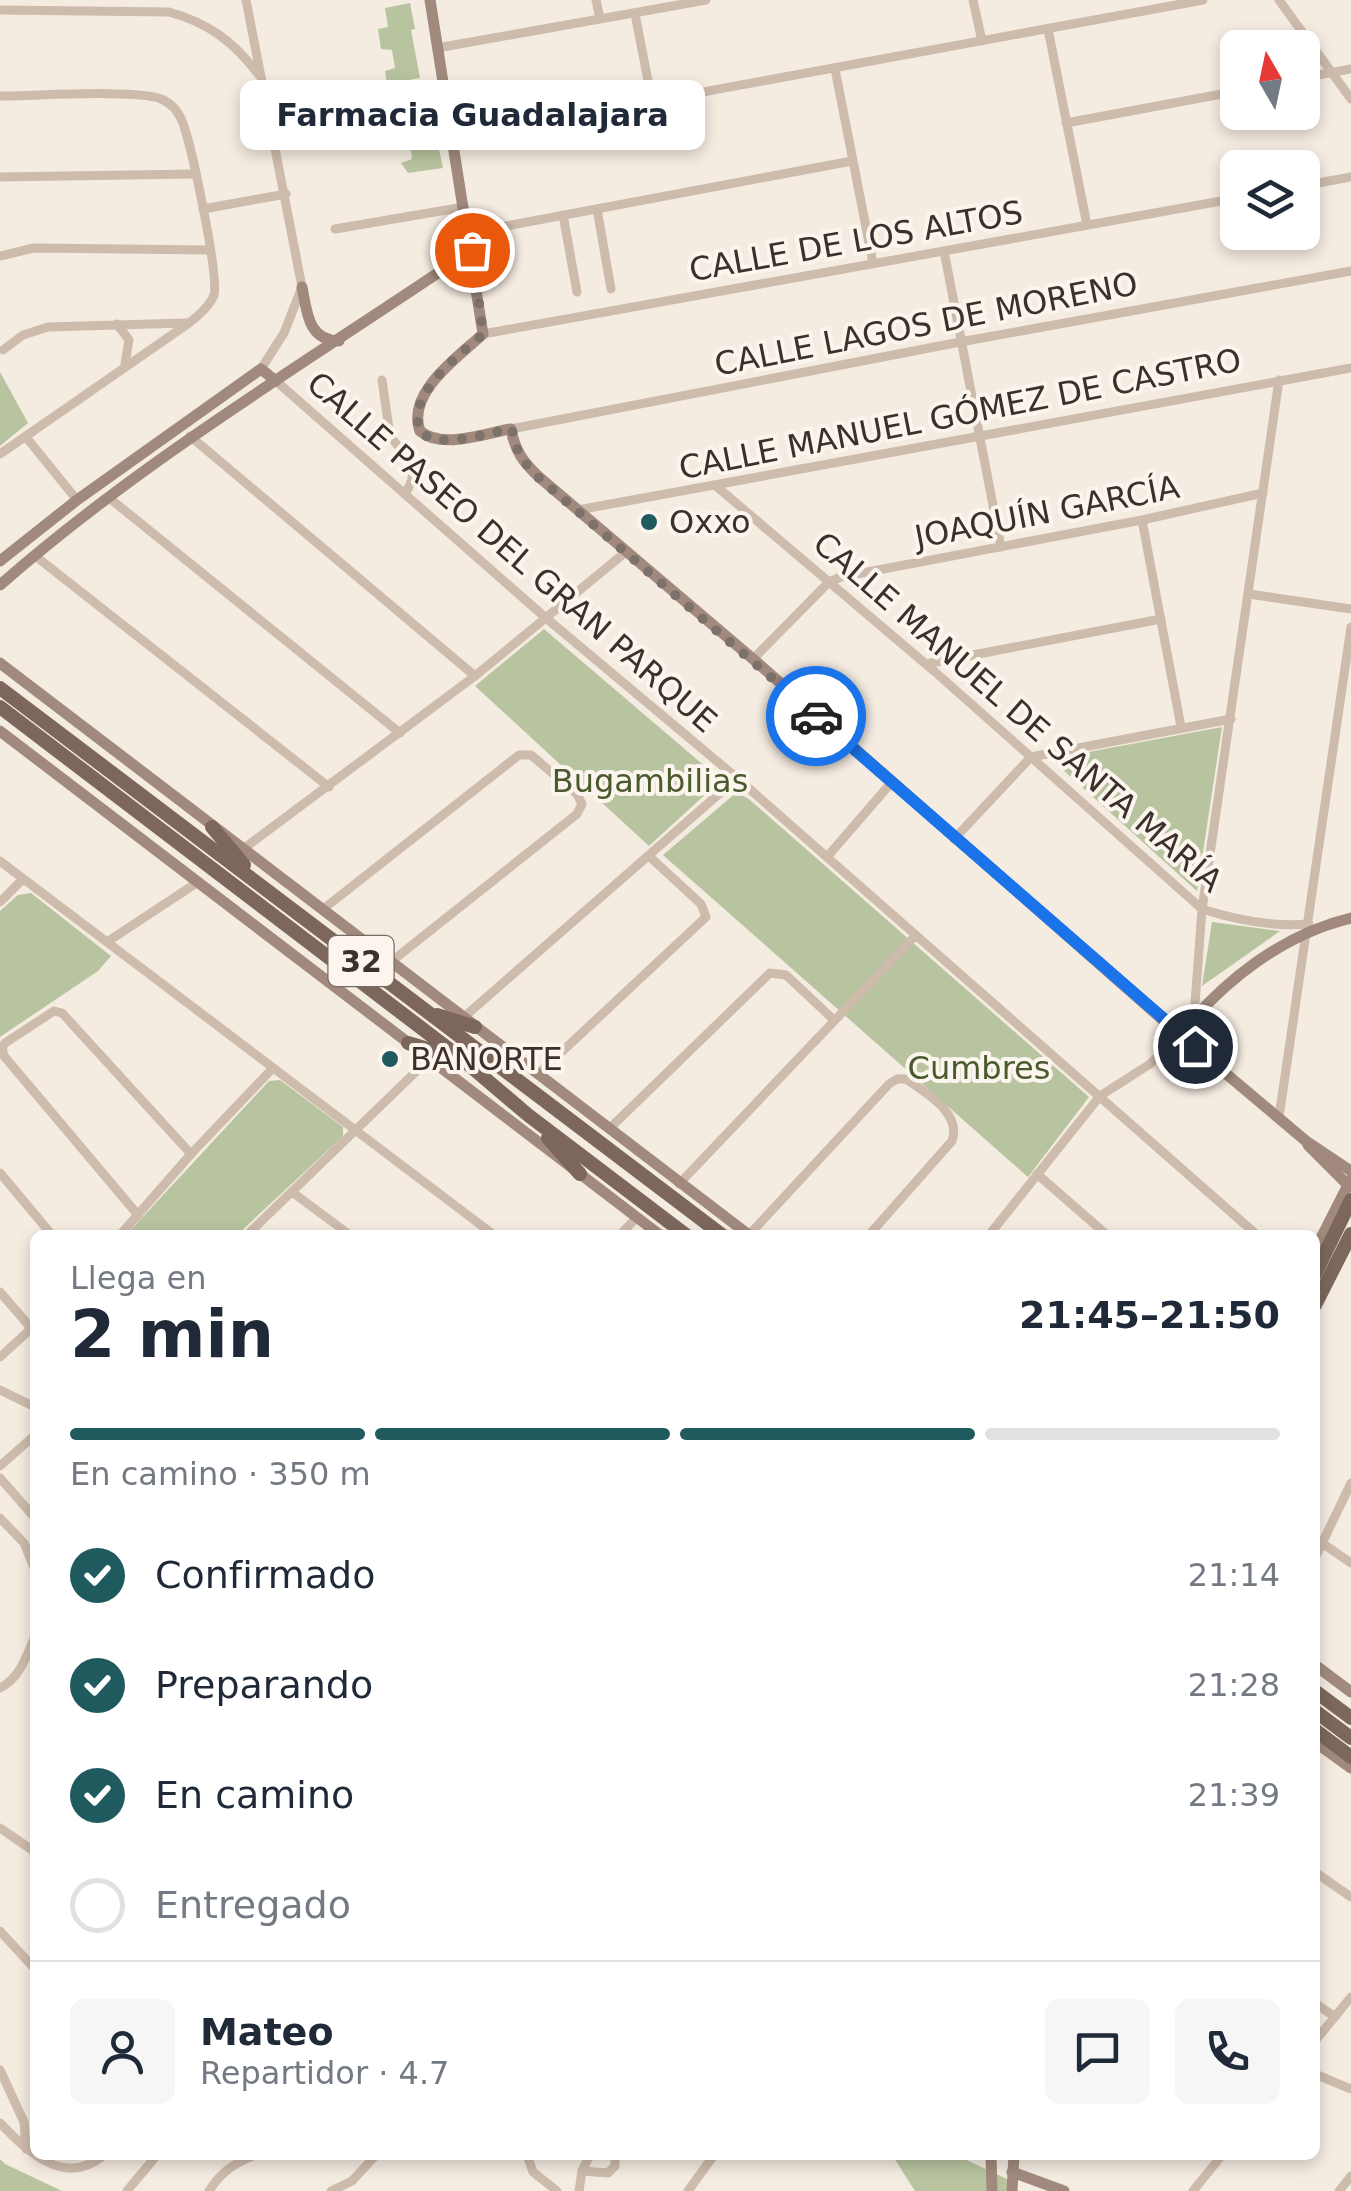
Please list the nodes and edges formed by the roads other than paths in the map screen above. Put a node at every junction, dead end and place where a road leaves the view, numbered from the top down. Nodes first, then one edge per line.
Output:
1 (173, 0) edge
2 (246, 0) edge
3 (430, 0) edge
4 (596, 0) edge
5 (706, 0) edge
6 (974, 0) edge
7 (1202, 0) edge
8 (1279, 0) edge
9 (0, 10) edge
10 (169, 12) junction
11 (635, 14) junction
12 (600, 19) junction
13 (1048, 29) junction
14 (982, 41) junction
15 (437, 48) junction
16 (834, 68) junction
17 (1351, 69) edge
18 (1333, 72) junction
19 (1320, 75) edge
20 (261, 78) junction
21 (1220, 94) edge
22 (0, 96) edge
23 (1351, 99) edge
24 (652, 100) junction
25 (1066, 123) junction
26 (453, 138) junction
27 (852, 161) junction
28 (194, 174) junction
29 (0, 177) edge
30 (1351, 177) edge
31 (1320, 183) edge
32 (286, 194) junction
33 (1220, 201) edge
34 (464, 207) junction
35 (598, 209) junction
36 (203, 210) junction
37 (563, 215) junction
38 (1086, 225) junction
39 (335, 229) dead end
40 (469, 232) junction
41 (210, 250) junction
42 (472, 250) junction
43 (944, 251) junction
44 (0, 256) edge
45 (873, 263) junction
46 (1351, 271) edge
47 (302, 288) junction
48 (611, 288) dead end
49 (577, 292) dead end
50 (189, 323) junction
51 (118, 324) junction
52 (483, 334) junction
53 (339, 341) junction
54 (960, 342) junction
55 (4, 350) dead end
56 (126, 364) junction
57 (1351, 368) edge
58 (261, 369) junction
59 (382, 380) dead end
60 (1280, 380) junction
61 (276, 381) junction
62 (512, 429) junction
63 (979, 435) junction
64 (190, 436) junction
65 (26, 437) junction
66 (0, 454) edge
67 (716, 486) junction
68 (406, 494) junction
69 (1264, 494) junction
70 (108, 497) junction
71 (77, 500) junction
72 (578, 510) junction
73 (1142, 520) junction
74 (1001, 547) junction
75 (627, 551) junction
76 (34, 555) junction
77 (0, 561) edge
78 (829, 582) junction
79 (0, 585) edge
80 (1250, 594) junction
81 (1351, 609) edge
82 (546, 618) junction
83 (1161, 619) junction
84 (1351, 627) edge
85 (753, 659) junction
86 (926, 664) junction
87 (4, 667) edge
88 (475, 676) junction
89 (0, 688) edge
90 (1346, 702) edge
91 (0, 706) edge
92 (1231, 718) junction
93 (1180, 727) junction
94 (0, 731) edge
95 (400, 733) junction
96 (1031, 756) junction
97 (737, 778) junction
98 (891, 784) junction
99 (329, 788) junction
100 (212, 826) junction
101 (954, 839) junction
102 (243, 849) junction
103 (650, 857) junction
104 (827, 857) junction
105 (0, 861) edge
106 (22, 880) junction
107 (198, 882) junction
108 (260, 885) junction
109 (0, 902) edge
110 (1202, 908) junction
111 (322, 910) junction
112 (1351, 918) edge
113 (1308, 928) junction
114 (915, 936) junction
115 (107, 942) junction
116 (392, 961) junction
117 (428, 1012) junction
118 (1194, 1018) junction
119 (834, 1020) junction
120 (469, 1022) junction
121 (1180, 1034) junction
122 (408, 1043) junction
123 (462, 1059) junction
124 (428, 1060) junction
125 (274, 1068) junction
126 (539, 1073) junction
127 (1100, 1096) junction
128 (528, 1115) junction
129 (1278, 1117) junction
130 (609, 1129) junction
131 (356, 1132) junction
132 (1306, 1142) junction
133 (191, 1154) junction
134 (1351, 1171) edge
135 (0, 1174) edge
136 (580, 1174) junction
137 (1037, 1174) junction
138 (678, 1184) junction
139 (1350, 1190) edge
140 (292, 1192) junction
141 (690, 1210) junction
142 (138, 1215) junction
143 (636, 1217) junction
144 (1330, 1218) joint
145 (48, 1230) edge
146 (124, 1230) edge
147 (252, 1230) edge
148 (343, 1230) edge
149 (487, 1230) edge
150 (624, 1230) edge
151 (653, 1230) edge
152 (679, 1230) edge
153 (716, 1230) edge
154 (742, 1230) edge
155 (754, 1230) edge
156 (873, 1230) edge
157 (993, 1230) edge
158 (1101, 1230) edge
159 (1251, 1230) edge
160 (1351, 1234) edge
161 (1320, 1239) edge
162 (1320, 1264) edge
163 (0, 1292) edge
164 (1320, 1295) edge
165 (30, 1324) edge
166 (30, 1330) edge
167 (0, 1358) edge
168 (0, 1390) edge
169 (30, 1405) edge
170 (30, 1439) edge
171 (0, 1466) edge
172 (0, 1478) edge
173 (1351, 1483) edge
174 (30, 1512) edge
175 (0, 1518) edge
176 (1322, 1543) junction
177 (1320, 1547) edge
178 (30, 1558) edge
179 (1351, 1563) edge
180 (30, 1646) edge
181 (1320, 1669) edge
182 (0, 1688) edge
183 (1351, 1692) edge
184 (1320, 1695) edge
185 (1320, 1715) edge
186 (1351, 1718) edge
187 (1320, 1734) edge
188 (1351, 1738) edge
189 (1320, 1746) edge
190 (1351, 1757) edge
191 (1351, 1768) edge
192 (0, 1828) edge
193 (30, 1849) edge
194 (1320, 1875) edge
195 (1351, 1897) edge
196 (0, 1931) edge
197 (30, 1964) edge
198 (1351, 1997) edge
199 (1320, 2007) edge
200 (1334, 2017) junction
201 (1320, 2035) edge
202 (0, 2070) edge
203 (1320, 2076) edge
204 (1351, 2089) edge
205 (19, 2112) junction
206 (0, 2123) edge
207 (10, 2133) junction
208 (26, 2149) junction
209 (30, 2152) edge
210 (43, 2160) edge
211 (73, 2160) edge
212 (91, 2160) edge
213 (153, 2160) edge
214 (242, 2160) edge
215 (371, 2160) edge
216 (529, 2160) edge
217 (588, 2160) edge
218 (615, 2160) edge
219 (710, 2160) edge
220 (991, 2160) edge
221 (1218, 2160) edge
222 (70, 2170) junction
223 (582, 2171) junction
224 (1351, 2176) edge
225 (1014, 2184) edge
226 (1344, 2190) edge
227 (127, 2191) edge
228 (209, 2191) edge
229 (330, 2191) edge
230 (557, 2191) edge
231 (578, 2191) edge
232 (688, 2191) edge
233 (992, 2191) edge
234 (1064, 2191) edge
235 (1193, 2191) edge

1 - 10 street
2 - 20 street
3 - 15 street
4 - 12 street
5 - 11 street
6 - 14 street
7 - 13 street
8 - 18 street
9 - 10 street
10 - 20 street
11 - 12 street
11 - 24 street
12 - 15 street
13 - 14 street
13 - 25 street
14 - 16 street
15 - 26 street
16 - 24 street
16 - 27 street
17 - 18 street
18 - 19 street
18 - 23 street
20 - 32 street
21 - 25 street
22 - 28 street
24 - 26 street
25 - 38 street
26 - 34 street
27 - 35 street
27 - 45 street
28 - 29 street
28 - 36 street
30 - 31 street
32 - 36 street
32 - 47 street
33 - 38 street, CALLE DE LOS ALTOS
34 - 39 street
34 - 40 street
35 - 37 street
35 - 48 street
36 - 41 street
37 - 40 street
37 - 49 street
38 - 43 street, CALLE DE LOS ALTOS
40 - 42 street
41 - 44 street
41 - 50 street
42 - 52 street
42 - 53 street
43 - 45 street, CALLE DE LOS ALTOS
43 - 54 street
45 - 52 street, CALLE DE LOS ALTOS
46 - 54 street, CALLE LAGOS DE MORENO
47 - 53 street
47 - 58 street
50 - 51 street
50 - 56 street
51 - 55 street
51 - 56 street
52 - 62 street
53 - 61 street
54 - 62 street, CALLE LAGOS DE MORENO
54 - 63 street
56 - 65 street
57 - 60 street, CALLE MANUEL GÓMEZ DE CASTRO
58 - 61 street
58 - 71 street
59 - 68 street
60 - 63 street, CALLE MANUEL GÓMEZ DE CASTRO
60 - 69 street
61 - 64 street
61 - 68 street, CALLE PASEO DEL GRAN PARQUE
62 - 72 street
63 - 67 street, CALLE MANUEL GÓMEZ DE CASTRO
63 - 74 street
64 - 70 street
64 - 88 street
65 - 66 street
65 - 71 street
67 - 72 street, CALLE MANUEL GÓMEZ DE CASTRO
67 - 78 street, CALLE MANUEL DE SANTA MARÍA
68 - 82 street, CALLE PASEO DEL GRAN PARQUE
69 - 73 street, JOAQUÍN GARCÍA
69 - 80 street
70 - 76 street
70 - 95 street
71 - 77 street
72 - 75 street
73 - 74 street, JOAQUÍN GARCÍA
73 - 83 street
74 - 78 street, JOAQUÍN GARCÍA
75 - 82 street
75 - 85 street
76 - 79 street
76 - 99 street
78 - 85 street
78 - 86 street, CALLE MANUEL DE SANTA MARÍA
80 - 81 street
80 - 92 street
82 - 88 street
82 - 97 street, CALLE PASEO DEL GRAN PARQUE
83 - 86 street
83 - 93 street
84 - 90 street
85 - 98 street
86 - 96 street, CALLE MANUEL DE SANTA MARÍA
87 - 100 street
88 - 95 street
89 - 108 main road, 32
90 - 113 street
91 - 123 main road, 32
92 - 93 street
92 - 110 street
93 - 96 street
94 - 107 street
95 - 99 street
96 - 101 street
96 - 110 street, CALLE MANUEL DE SANTA MARÍA
97 - 103 street
97 - 104 street, CALLE PASEO DEL GRAN PARQUE
98 - 101 street
98 - 104 street
99 - 102 street
100 - 102 street
100 - 108 main road
101 - 121 street
102 - 111 street
103 - 120 street
103 - 126 street
104 - 114 street, CALLE PASEO DEL GRAN PARQUE
105 - 106 street
106 - 109 street
106 - 115 street
107 - 115 street
107 - 122 street
108 - 117 main road, 32
110 - 113 street, CALLE MANUEL DE SANTA MARÍA
110 - 118 street
111 - 116 street
111 - 116 street
112 - 113 street
113 - 118 street
113 - 129 street
114 - 119 street
114 - 127 street, CALLE PASEO DEL GRAN PARQUE
115 - 125 street
116 - 120 street
117 - 120 main road
117 - 141 main road, 32
118 - 121 street
119 - 130 street
119 - 138 street
120 - 126 street
121 - 127 street
121 - 129 street
122 - 123 main road
122 - 124 street
123 - 128 main road, 32
124 - 131 street
124 - 136 street
125 - 131 street
125 - 133 street
126 - 130 street
127 - 137 street
127 - 159 street, CALLE PASEO DEL GRAN PARQUE
128 - 136 main road
128 - 152 main road, 32
129 - 132 street
130 - 138 street
131 - 140 street
131 - 149 street
132 - 134 street
132 - 139 street
133 - 142 street
133 - 142 street
135 - 145 street
136 - 143 street
137 - 157 street
137 - 158 street
138 - 141 main road
138 - 154 street
139 - 144 main road
139 - 162 main road
140 - 147 street
140 - 148 street
141 - 153 main road, 32
142 - 146 street
143 - 150 street
143 - 151 street
144 - 161 street
155 - 156 street
160 - 164 main road
163 - 165 street
166 - 167 street
168 - 169 street
170 - 171 street
172 - 174 street
173 - 176 street
175 - 178 street
176 - 177 street
176 - 179 street
180 - 182 street
181 - 183 street
184 - 186 main road
185 - 188 main road
187 - 190 main road
189 - 191 street
192 - 193 street
194 - 195 street
196 - 197 street
198 - 200 street
199 - 200 street
200 - 201 street
202 - 205 street
203 - 204 street
205 - 207 street
205 - 208 street
206 - 207 street
207 - 208 street
208 - 209 street
210 - 222 street
211 - 222 street
212 - 222 street
213 - 227 street
214 - 228 street
215 - 229 street
216 - 230 street
217 - 223 street
218 - 223 street
219 - 232 street
220 - 233 street
221 - 235 street
223 - 231 street
224 - 226 street
225 - 234 street

